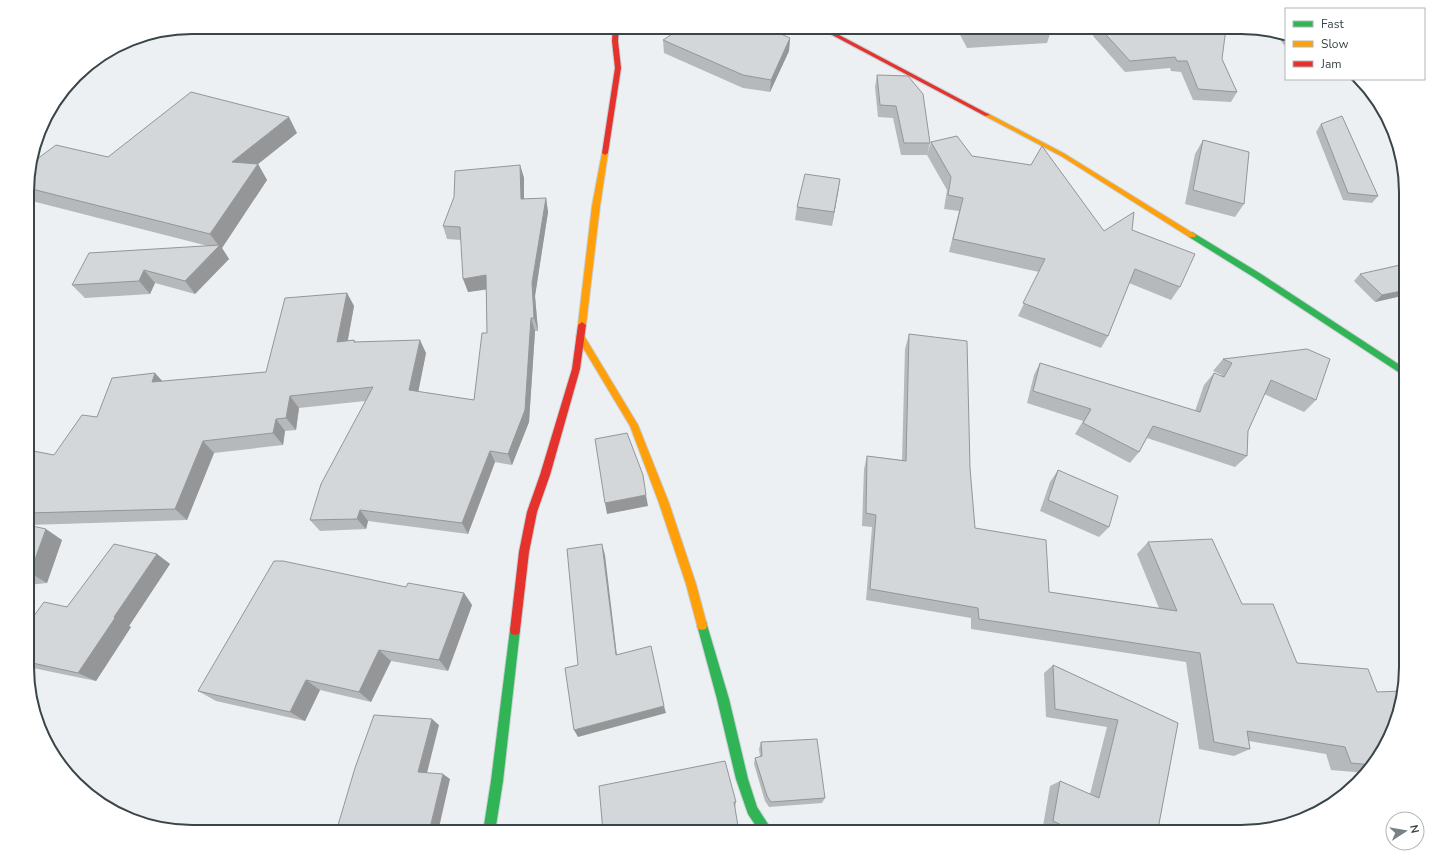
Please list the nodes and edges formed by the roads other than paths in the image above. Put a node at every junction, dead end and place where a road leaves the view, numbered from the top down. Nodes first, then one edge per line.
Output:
1 (616, 34) edge
2 (833, 34) edge
3 (580, 336) junction
4 (1399, 369) edge
5 (490, 825) edge
6 (762, 825) edge

1 - 3 street
2 - 4 street
3 - 5 street
3 - 6 street

